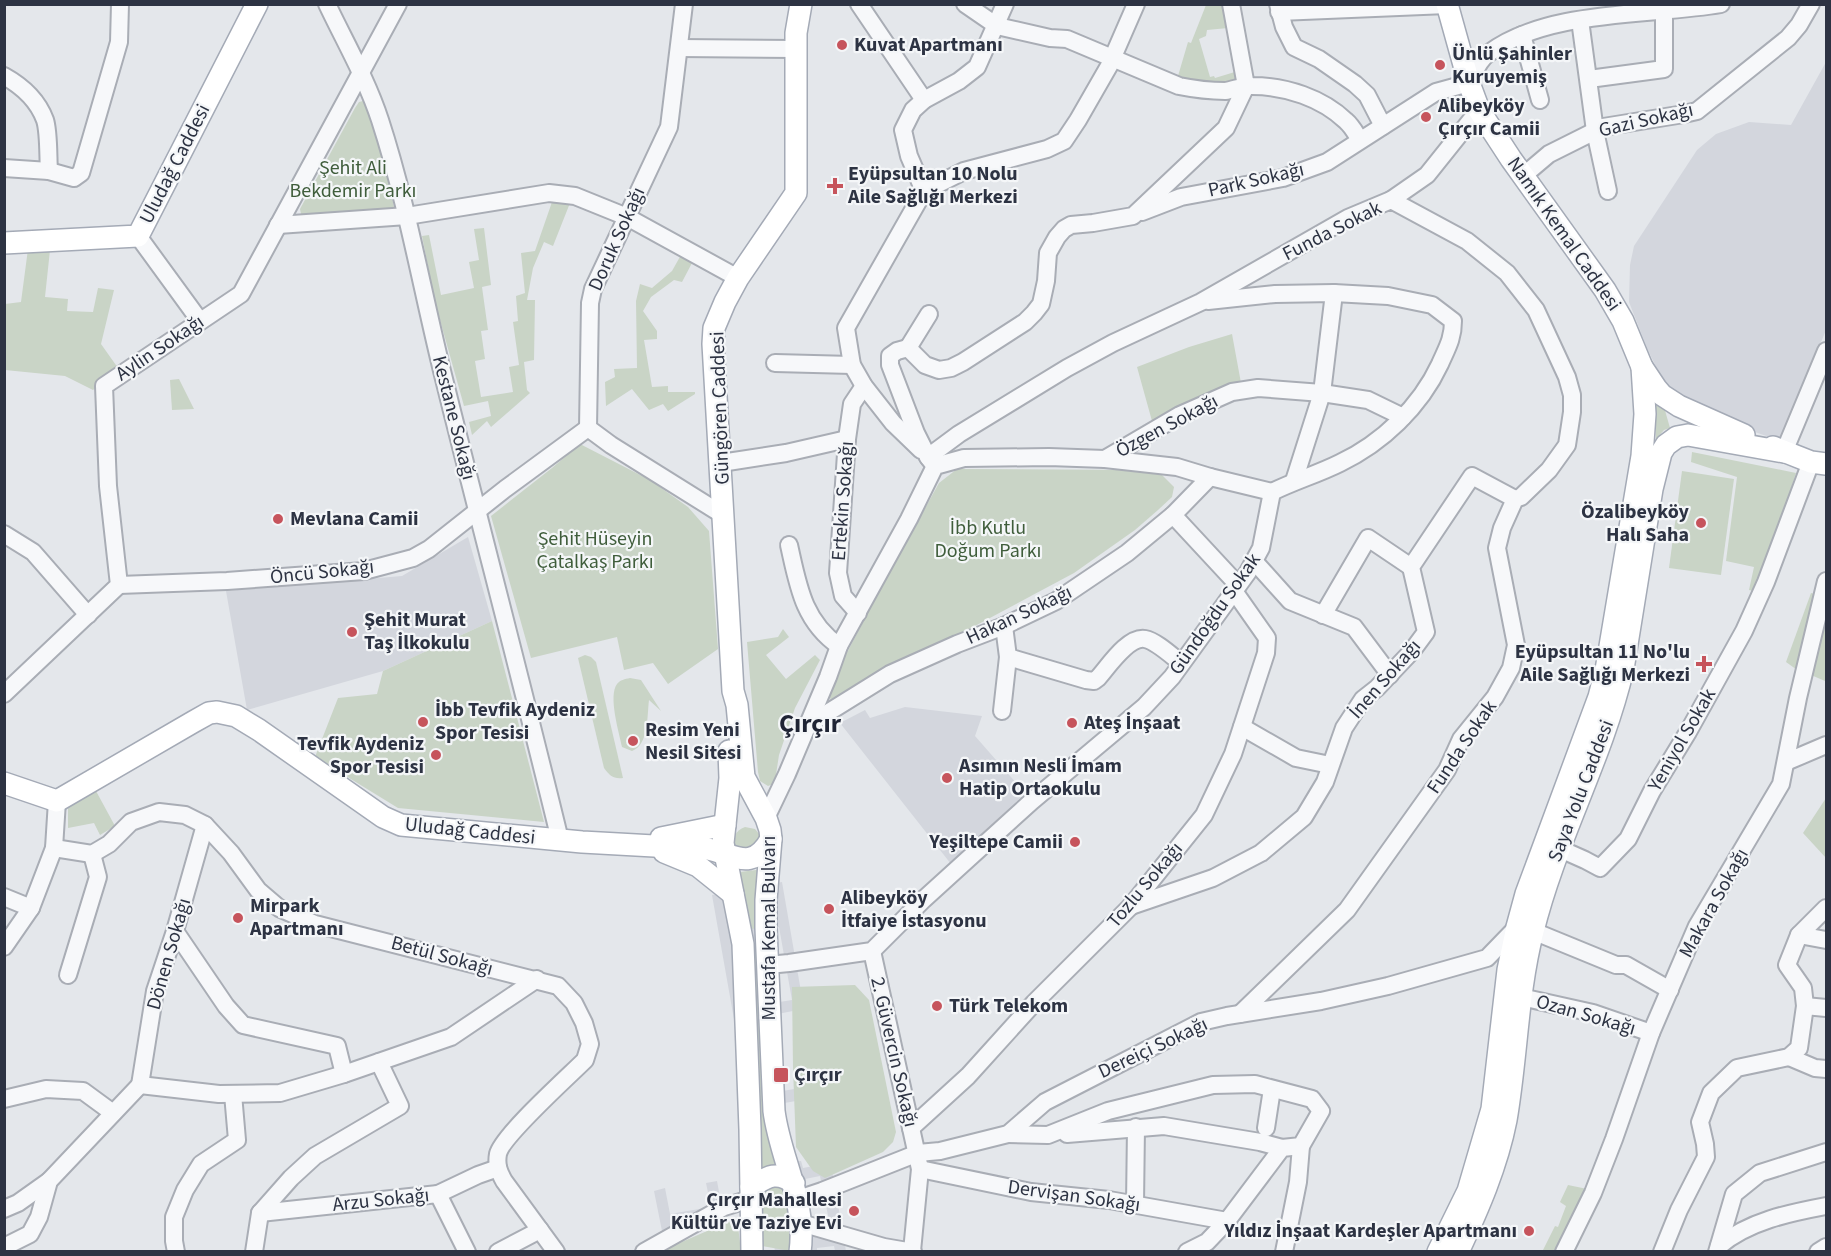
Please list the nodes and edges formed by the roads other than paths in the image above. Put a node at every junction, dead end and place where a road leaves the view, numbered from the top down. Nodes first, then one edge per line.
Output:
1 (120, 4) edge
2 (257, 4) edge
3 (327, 4) edge
4 (398, 4) edge
5 (684, 4) edge
6 (801, 4) edge
7 (858, 4) edge
8 (965, 4) edge
9 (1005, 4) edge
10 (1136, 4) edge
11 (1231, 4) edge
12 (1811, 4) edge
13 (1447, 5) edge
14 (1711, 5) edge
15 (1279, 8) edge
16 (1610, 10) edge
17 (1657, 10) edge
18 (1580, 20) junction
19 (997, 26) junction
20 (1522, 35) junction
21 (679, 48) junction
22 (796, 49) junction
23 (1112, 58) junction
24 (361, 74) junction
25 (4, 76) edge
26 (1589, 79) junction
27 (1469, 83) junction
28 (1246, 86) junction
29 (924, 100) junction
30 (1540, 100) dead end
31 (1479, 110) junction
32 (1383, 126) junction
33 (1595, 131) junction
34 (1360, 140) junction
35 (4, 168) edge
36 (49, 171) junction
37 (1523, 176) junction
38 (924, 191) junction
39 (1608, 191) dead end
40 (1391, 201) junction
41 (407, 216) junction
42 (1133, 216) junction
43 (627, 217) junction
44 (278, 225) junction
45 (138, 236) junction
46 (4, 243) edge
47 (738, 278) junction
48 (1334, 293) junction
49 (1201, 302) junction
50 (928, 314) dead end
51 (200, 321) junction
52 (908, 348) junction
53 (1827, 351) edge
54 (775, 363) dead end
55 (852, 365) junction
56 (1642, 367) junction
57 (864, 386) junction
58 (1322, 393) junction
59 (1403, 417) junction
60 (588, 428) junction
61 (847, 439) junction
62 (1784, 452) junction
63 (1105, 459) junction
64 (932, 461) junction
65 (721, 463) junction
66 (1819, 463) edge
67 (1210, 477) junction
68 (1294, 481) junction
69 (1272, 492) junction
70 (1515, 499) junction
71 (477, 510) junction
72 (723, 515) junction
73 (1173, 515) junction
74 (4, 534) edge
75 (789, 545) dead end
76 (1254, 561) junction
77 (1411, 567) junction
78 (119, 585) junction
79 (1236, 588) junction
80 (1825, 589) edge
81 (858, 613) junction
82 (88, 615) junction
83 (1323, 615) junction
84 (1004, 626) junction
85 (839, 646) junction
86 (1008, 657) junction
87 (1181, 663) junction
88 (1390, 675) junction
89 (733, 691) junction
90 (4, 694) edge
91 (1002, 711) dead end
92 (808, 725) junction
93 (1242, 727) junction
94 (1827, 746) edge
95 (1786, 762) junction
96 (1330, 765) junction
97 (4, 783) edge
98 (57, 801) junction
99 (766, 818) junction
100 (205, 825) junction
101 (725, 825) junction
102 (771, 839) junction
103 (560, 840) junction
104 (634, 844) junction
105 (54, 848) junction
106 (1558, 848) junction
107 (725, 853) junction
108 (92, 854) junction
109 (733, 894) junction
110 (4, 897) edge
111 (1131, 906) junction
112 (31, 908) junction
113 (1827, 908) edge
114 (1525, 929) junction
115 (175, 931) junction
116 (1799, 935) junction
117 (1827, 940) edge
118 (4, 947) edge
119 (872, 951) junction
120 (768, 965) junction
121 (68, 975) dead end
122 (537, 979) junction
123 (1670, 990) junction
124 (1521, 997) junction
125 (1805, 1006) junction
126 (1827, 1008) edge
127 (1240, 1014) junction
128 (1651, 1033) junction
129 (1789, 1057) junction
130 (379, 1062) junction
131 (1827, 1068) edge
132 (344, 1074) junction
133 (140, 1085) junction
134 (1272, 1089) junction
135 (233, 1094) junction
136 (4, 1099) edge
137 (113, 1113) junction
138 (1136, 1127) junction
139 (911, 1128) junction
140 (1266, 1128) dead end
141 (1008, 1134) junction
142 (1048, 1135) junction
143 (1300, 1146) junction
144 (1282, 1148) junction
145 (1827, 1152) edge
146 (919, 1161) junction
147 (498, 1168) junction
148 (49, 1181) junction
149 (796, 1191) junction
150 (750, 1193) junction
151 (438, 1194) junction
152 (1135, 1204) junction
153 (1827, 1206) edge
154 (4, 1209) edge
155 (260, 1213) junction
156 (1227, 1221) junction
157 (801, 1223) junction
158 (540, 1230) junction
159 (4, 1247) edge
160 (1208, 1247) edge
161 (1827, 1247) edge
162 (884, 1249) edge
163 (1718, 1249) edge
164 (176, 1251) edge
165 (254, 1251) edge
166 (467, 1251) edge
167 (498, 1251) edge
168 (556, 1251) edge
169 (644, 1251) edge
170 (752, 1251) edge
171 (800, 1251) edge
172 (913, 1251) edge
173 (1187, 1251) edge
174 (1284, 1251) edge
175 (1438, 1251) edge
176 (1458, 1251) edge
177 (1564, 1251) edge
178 (1662, 1251) edge
179 (1818, 1251) edge

1 - 36 street
2 - 45 main road, Uludağ Caddesi
3 - 24 street, Kestane Sokağı
4 - 24 street, Aylin Sokağı
5 - 21 street, Doruk Sokağı
6 - 22 main road, Güngören Caddesi
7 - 29 street
8 - 19 street
9 - 19 street
10 - 23 street
11 - 28 street
12 - 33 street, Gazi Sokağı
13 - 15 street
13 - 27 main road, Namık Kemal Caddesi
14 - 17 street
15 - 32 street
16 - 17 street
16 - 18 street
17 - 26 street
18 - 20 street
18 - 26 street
19 - 23 street
19 - 29 street
20 - 27 street
20 - 30 street
21 - 22 street
21 - 43 street, Doruk Sokağı
22 - 47 main road, Güngören Caddesi
23 - 28 street
23 - 38 street
24 - 41 street, Kestane Sokağı
24 - 44 street, Aylin Sokağı
25 - 36 street
26 - 33 street
27 - 31 main road, Namık Kemal Caddesi
27 - 32 street, Park Sokağı
28 - 34 street
28 - 42 street
29 - 38 street
31 - 37 main road, Namık Kemal Caddesi
31 - 40 street
32 - 34 street, Park Sokağı
33 - 37 street, Gazi Sokağı
33 - 39 street
34 - 42 street, Park Sokağı
35 - 36 street
37 - 56 main road, Namık Kemal Caddesi
38 - 55 street
40 - 49 street, Funda Sokak
40 - 70 street, Funda Sokak
41 - 43 street
41 - 44 street
41 - 71 street, Kestane Sokağı
42 - 52 street, Park Sokağı
43 - 47 street
43 - 60 street, Doruk Sokağı
44 - 51 street, Aylin Sokağı
45 - 46 main road, Uludağ Caddesi
45 - 51 street
47 - 65 main road, Güngören Caddesi
48 - 49 street
48 - 58 street
48 - 59 street
49 - 64 street, Funda Sokak
50 - 52 street
51 - 78 street, Aylin Sokağı
52 - 64 street
53 - 62 street
54 - 55 street
55 - 57 street
56 - 62 main road, Namık Kemal Caddesi
56 - 114 main road, Saya Yolu Caddesi
57 - 61 street, Ertekin Sokağı
57 - 64 street
58 - 59 street, Özgen Sokağı
58 - 63 street, Özgen Sokağı
58 - 68 street
59 - 68 street
60 - 71 street, Öncü Sokağı
60 - 72 street
61 - 65 street
61 - 81 street, Ertekin Sokağı
62 - 66 main road, Namık Kemal Caddesi
62 - 106 main road, Saya Yolu Caddesi
63 - 64 street
63 - 67 street
64 - 81 street
65 - 72 main road, Güngören Caddesi
66 - 106 street, Yeniyol Sokak
67 - 69 street
67 - 73 street, Hakan Sokağı
68 - 69 street
69 - 76 street, Gündoğdu Sokak
70 - 77 street
70 - 127 street, Funda Sokak
71 - 78 street, Öncü Sokağı
71 - 103 street, Kestane Sokağı
72 - 89 main road, Güngören Caddesi
73 - 79 street
73 - 84 street, Hakan Sokağı
74 - 82 street
75 - 85 street
76 - 79 street, Gündoğdu Sokak
76 - 83 street
77 - 83 street
77 - 88 street, İnen Sokağı
78 - 82 street
79 - 87 street, Gündoğdu Sokak
79 - 93 street, Tozlu Sokağı
80 - 95 street, Makara Sokağı
81 - 85 street
82 - 90 street
83 - 88 street
84 - 86 street
84 - 92 street, Hakan Sokağı
85 - 92 street
86 - 87 street
86 - 91 street
87 - 119 street, Gündoğdu Sokak
88 - 96 street, İnen Sokağı
89 - 99 main road, Güngören Caddesi
89 - 101 main road, Güngören Caddesi
92 - 99 street
93 - 96 street
93 - 111 street, Tozlu Sokağı
94 - 95 street
95 - 123 street, Makara Sokağı
96 - 111 street, İnen Sokağı
97 - 98 main road
98 - 103 main road, Uludağ Caddesi
98 - 105 street
99 - 101 main road
99 - 102 main road, Mustafa Kemal Bulvarı
100 - 108 street, Betül Sokağı
100 - 115 street, Dönen Sokağı
100 - 122 street, Betül Sokağı
101 - 104 main road, Uludağ Caddesi
101 - 107 main road, Mustafa Kemal Bulvarı
102 - 107 main road
102 - 120 main road, Mustafa Kemal Bulvarı
103 - 104 main road, Uludağ Caddesi
104 - 107 main road, Uludağ Caddesi
104 - 109 main road, Uludağ Caddesi
105 - 108 street
105 - 112 street
106 - 114 main road, Saya Yolu Caddesi
107 - 109 main road, Mustafa Kemal Bulvarı
108 - 121 street
109 - 150 main road, Mustafa Kemal Bulvarı
110 - 112 street
111 - 139 street, Tozlu Sokağı
112 - 118 street
113 - 116 street
114 - 123 street
114 - 124 main road, Saya Yolu Caddesi
114 - 127 street, Dereiçi Sokağı
114 - 175 main road, Saya Yolu Caddesi
115 - 132 street
115 - 133 street, Dönen Sokağı
116 - 117 street
116 - 125 street
119 - 120 street
119 - 139 street, 2. Güvercin Sokağı
120 - 149 main road, Mustafa Kemal Bulvarı
122 - 130 street
122 - 147 street, Betül Sokağı
123 - 128 street, Makara Sokağı
124 - 128 street, Ozan Sokağı
124 - 176 main road, Saya Yolu Caddesi
125 - 126 street
125 - 129 street
127 - 141 street, Dereiçi Sokağı
128 - 177 street, Makara Sokağı
129 - 131 street
129 - 178 street
130 - 132 street
130 - 155 street
132 - 135 street
133 - 135 street
133 - 137 street
134 - 140 street
134 - 142 street
134 - 143 street
135 - 164 street
136 - 137 street
137 - 148 street
138 - 142 street
138 - 144 street
138 - 152 street
139 - 146 street, 2. Güvercin Sokağı
141 - 142 street
141 - 146 street, Dereiçi Sokağı
143 - 144 street
143 - 174 street
144 - 156 street
145 - 163 street
146 - 149 street, Dereiçi Sokağı
146 - 152 street, Dervişan Sokağı
146 - 172 street
147 - 151 street, Arzu Sokağı
147 - 158 street
148 - 154 street
148 - 159 street
149 - 150 main road
149 - 157 main road, Mustafa Kemal Bulvarı
150 - 169 street
150 - 170 main road, Mustafa Kemal Bulvarı
151 - 155 street, Arzu Sokağı
151 - 166 street
152 - 156 street, Dervişan Sokağı
153 - 163 street
155 - 165 street
156 - 160 street
157 - 162 street
157 - 171 main road, Mustafa Kemal Bulvarı
158 - 167 street
158 - 168 street
160 - 173 street
161 - 179 street
162 - 172 street

